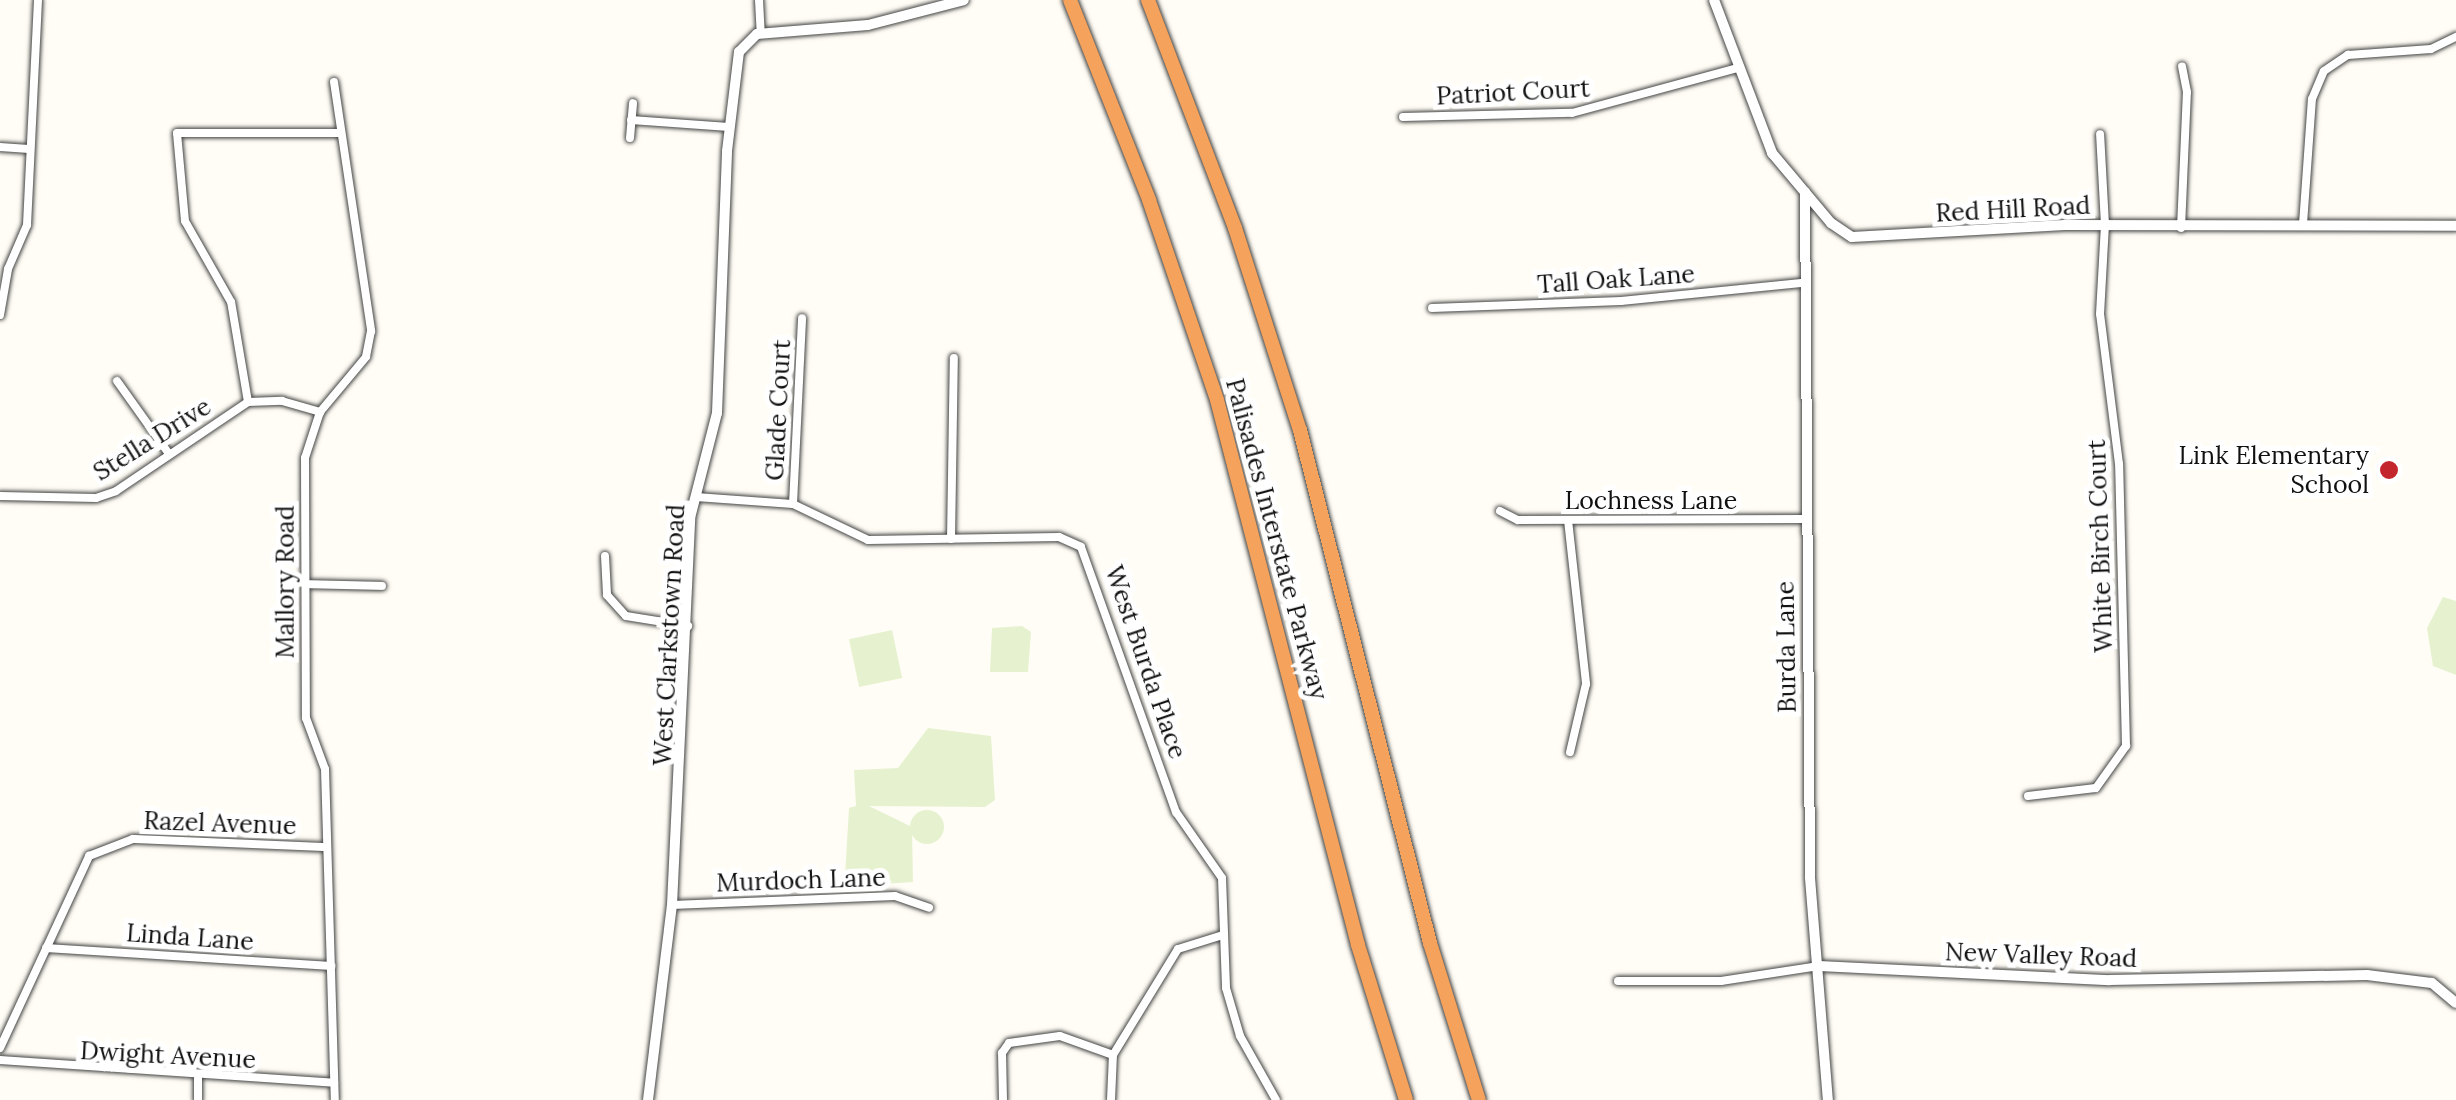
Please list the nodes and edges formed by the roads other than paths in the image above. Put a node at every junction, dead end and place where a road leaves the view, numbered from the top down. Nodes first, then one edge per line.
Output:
1 (38, 0) edge
2 (759, 0) edge
3 (964, 0) edge
4 (1070, 0) edge
5 (1148, 0) edge
6 (1714, 0) edge
7 (761, 33) junction
8 (2456, 37) edge
9 (2182, 66) dead end
10 (1738, 68) junction
11 (334, 82) dead end
12 (633, 104) dead end
13 (1404, 117) dead end
14 (631, 120) junction
15 (729, 128) junction
16 (339, 133) junction
17 (2100, 134) dead end
18 (630, 138) dead end
19 (0, 147) edge
20 (29, 149) junction
21 (1805, 192) junction
22 (2303, 224) junction
23 (2105, 225) junction
24 (2456, 226) edge
25 (2181, 228) junction
26 (1801, 282) junction
27 (1, 301) edge
28 (1432, 308) dead end
29 (0, 315) edge
30 (802, 318) dead end
31 (954, 358) dead end
32 (117, 381) dead end
33 (248, 402) junction
34 (320, 412) junction
35 (169, 454) junction
36 (0, 496) edge
37 (696, 497) junction
38 (793, 504) junction
39 (1500, 511) dead end
40 (1568, 520) junction
41 (1804, 520) junction
42 (951, 539) junction
43 (604, 556) dead end
44 (305, 584) junction
45 (382, 586) dead end
46 (688, 626) junction
47 (1570, 752) dead end
48 (2028, 796) dead end
49 (325, 847) junction
50 (672, 905) junction
51 (929, 908) dead end
52 (1222, 936) junction
53 (46, 948) junction
54 (331, 966) junction
55 (1819, 966) junction
56 (1618, 981) dead end
57 (2456, 1003) edge
58 (0, 1048) edge
59 (1113, 1055) junction
60 (0, 1060) edge
61 (198, 1078) junction
62 (334, 1083) junction
63 (198, 1100) edge
64 (335, 1100) edge
65 (648, 1100) edge
66 (1003, 1100) edge
67 (1111, 1100) edge
68 (1276, 1100) edge
69 (1406, 1100) edge
70 (1479, 1100) edge
71 (1828, 1100) edge

1 - 20 street
2 - 7 street
3 - 7 street
4 - 69 highway, Palisades Interstate Parkway
5 - 70 highway, Palisades Interstate Parkway
6 - 10 street, Red Hill Road
7 - 15 street, West Clarkstown Road
8 - 22 street
9 - 25 street
10 - 13 street, Patriot Court
10 - 21 street, Red Hill Road
11 - 16 street, Mallory Road
12 - 14 street
14 - 15 street
14 - 18 street
15 - 37 street, West Clarkstown Road
16 - 33 street
16 - 34 street, Mallory Road
17 - 23 street, White Birch Court
19 - 20 street
20 - 27 street
21 - 23 street, Red Hill Road
21 - 26 street, Burda Lane
22 - 24 street, Red Hill Road
22 - 25 street, Red Hill Road
23 - 25 street, Red Hill Road
23 - 48 street, White Birch Court
26 - 28 street, Tall Oak Lane
26 - 41 street, Burda Lane
27 - 29 street
30 - 38 street, Glade Court
31 - 42 street
32 - 35 street
33 - 34 street, Stella Drive
33 - 35 street, Stella Drive
34 - 44 street, Mallory Road
35 - 36 street, Stella Drive
37 - 38 street, West Burda Place
37 - 46 street, West Clarkstown Road
38 - 42 street, West Burda Place
39 - 40 street, Lochness Lane
40 - 41 street, Lochness Lane
40 - 47 street
41 - 55 street, Burda Lane
42 - 52 street, West Burda Place
43 - 46 street
44 - 45 street
44 - 49 street, Mallory Road
46 - 50 street, West Clarkstown Road
49 - 53 street, Razel Avenue
49 - 54 street, Mallory Road
50 - 51 street, Murdoch Lane
50 - 65 street, West Clarkstown Road
52 - 59 street
52 - 68 street, West Burda Place
53 - 54 street, Linda Lane
53 - 58 street, Razel Avenue
54 - 62 street, Mallory Road
55 - 56 street, New Valley Road
55 - 57 street, New Valley Road
55 - 71 street, Burda Lane
59 - 66 street
59 - 67 street
60 - 61 street, Dwight Avenue
61 - 62 street, Dwight Avenue
61 - 63 street
62 - 64 street, Mallory Road

